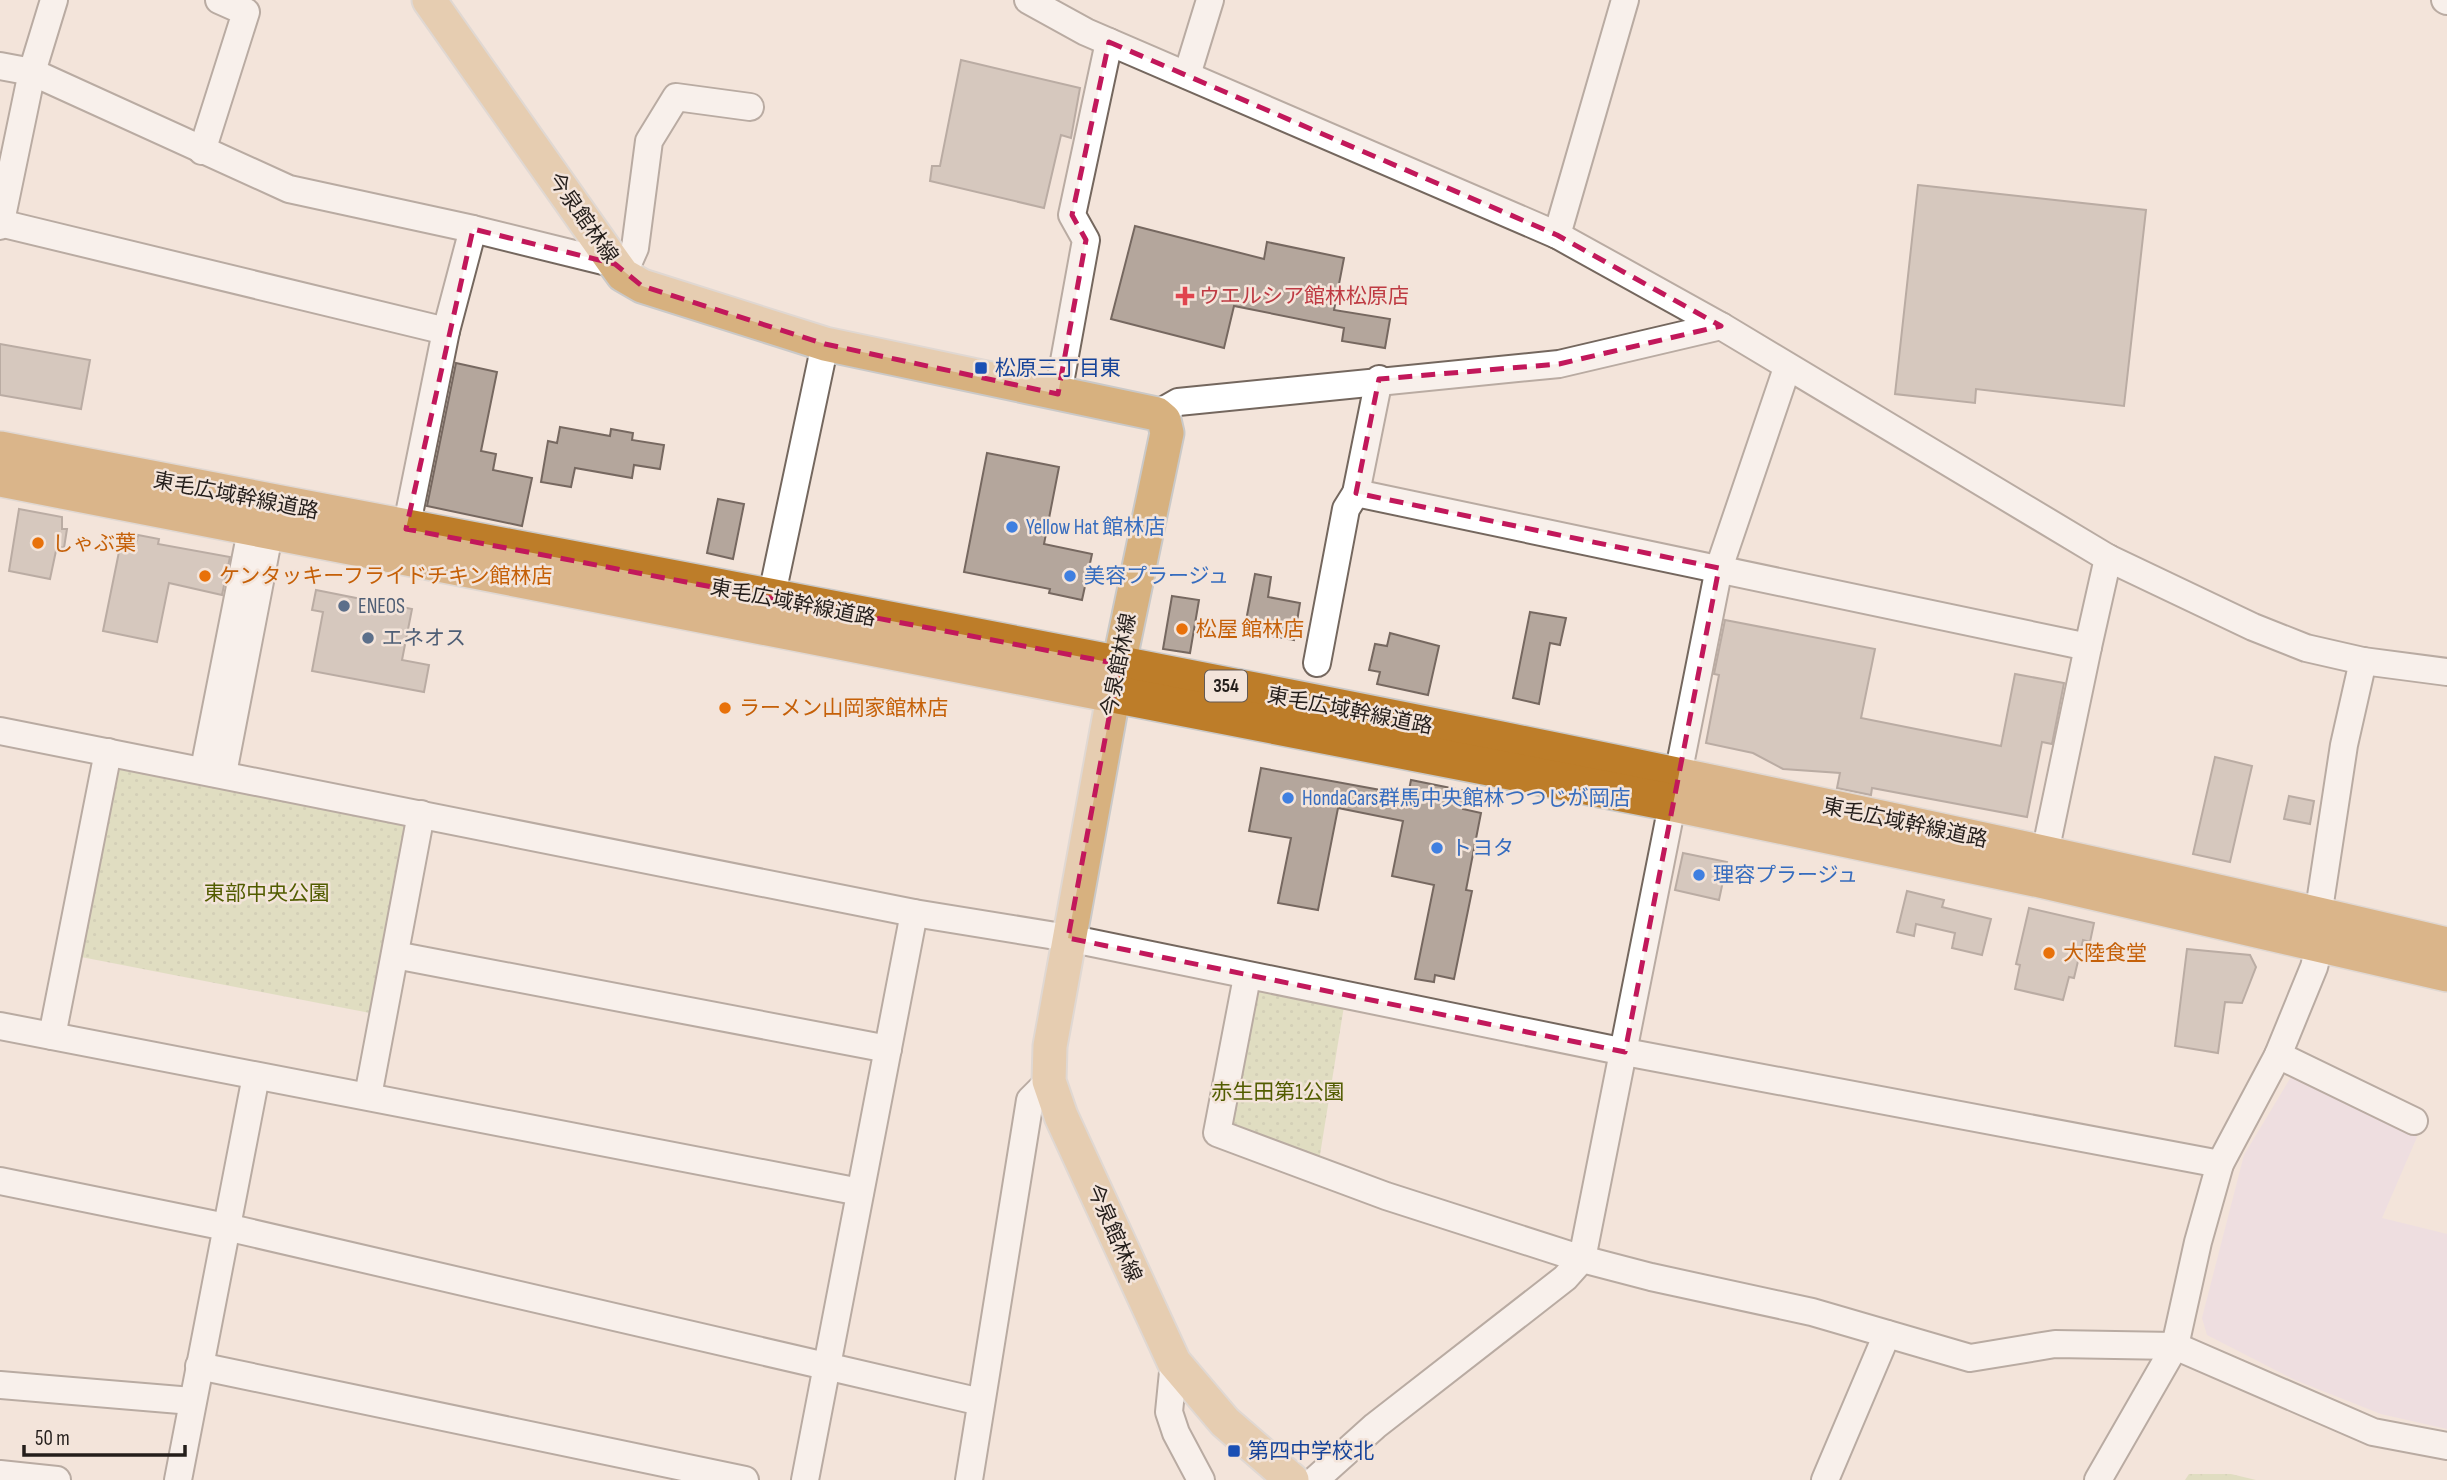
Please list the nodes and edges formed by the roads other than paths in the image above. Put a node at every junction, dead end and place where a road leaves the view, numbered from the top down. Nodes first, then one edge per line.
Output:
1 (54, 0) edge
2 (219, 0) edge
3 (429, 0) edge
4 (1028, 0) edge
5 (1210, 0) edge
6 (1625, 0) edge
7 (1109, 42) junction
8 (0, 65) edge
9 (32, 72) junction
10 (1187, 75) junction
11 (750, 107) dead end
12 (202, 151) junction
13 (0, 224) edge
14 (472, 229) junction
15 (1557, 234) junction
16 (619, 270) junction
17 (1721, 326) junction
18 (446, 331) junction
19 (825, 344) junction
20 (1787, 368) junction
21 (1379, 379) junction
22 (1058, 394) junction
23 (1157, 414) junction
24 (0, 450) edge
25 (0, 478) edge
26 (1356, 493) junction
27 (406, 528) junction
28 (261, 529) junction
29 (2108, 558) junction
30 (1719, 568) junction
31 (771, 599) junction
32 (2088, 647) junction
33 (2363, 661) junction
34 (1317, 663) dead end
35 (2447, 672) edge
36 (1116, 680) junction
37 (0, 730) edge
38 (107, 752) junction
39 (213, 773) junction
40 (1676, 790) junction
41 (421, 814) junction
42 (2043, 866) junction
43 (914, 913) junction
44 (2319, 929) junction
45 (1068, 938) junction
46 (2447, 946) edge
47 (395, 955) junction
48 (2447, 973) edge
49 (1247, 977) junction
50 (0, 1026) edge
51 (52, 1037) junction
52 (888, 1049) junction
53 (1625, 1052) junction
54 (2278, 1055) junction
55 (256, 1076) junction
56 (1049, 1081) junction
57 (368, 1096) junction
58 (2414, 1121) dead end
59 (2220, 1164) junction
60 (0, 1181) edge
61 (860, 1192) junction
62 (226, 1227) junction
63 (1582, 1259) junction
64 (1887, 1334) junction
65 (2175, 1346) junction
66 (1174, 1362) junction
67 (827, 1364) junction
68 (199, 1366) junction
69 (0, 1385) edge
70 (192, 1401) junction
71 (981, 1402) junction
72 (2447, 1447) edge
73 (0, 1474) edge
74 (57, 1480) edge
75 (178, 1480) edge
76 (745, 1480) edge
77 (805, 1480) edge
78 (969, 1480) edge
79 (1200, 1480) edge
80 (1292, 1480) edge
81 (1315, 1480) edge
82 (1825, 1480) edge
83 (2098, 1480) edge

1 - 9 street
2 - 12 street
3 - 16 main road, 今泉館林線
4 - 7 street
5 - 10 street
6 - 15 street
7 - 10 street
7 - 22 street
8 - 9 street
9 - 12 street
9 - 13 street
10 - 15 street
11 - 16 street
12 - 14 street
13 - 18 street
14 - 16 street
14 - 18 street
15 - 17 street
16 - 19 main road, 今泉館林線
17 - 20 street
17 - 21 street
18 - 27 street
19 - 22 main road, 今泉館林線
19 - 31 street
20 - 29 street
20 - 30 street
21 - 23 street
21 - 26 street
22 - 23 main road, 今泉館林線
23 - 36 main road, 今泉館林線
24 - 27 highway, 東毛広域幹線道路 / 354
25 - 28 highway, 東毛広域幹線道路 / 354
26 - 30 street
26 - 34 street
27 - 31 highway, 東毛広域幹線道路 / 354
28 - 36 highway, 東毛広域幹線道路 / 354
28 - 39 street
29 - 32 street
29 - 33 street
30 - 32 street
30 - 40 street
31 - 36 highway, 東毛広域幹線道路 / 354
32 - 42 street
33 - 35 street
33 - 44 street
36 - 40 highway, 東毛広域幹線道路 / 354
36 - 45 main road, 今泉館林線
37 - 38 street
38 - 39 street
38 - 51 street
39 - 41 street
40 - 42 highway, 東毛広域幹線道路 / 354
40 - 53 street
41 - 43 street
41 - 47 street
42 - 44 highway, 東毛広域幹線道路 / 354
43 - 45 street
43 - 52 street
44 - 46 highway, 東毛広域幹線道路 / 354
44 - 48 highway, 東毛広域幹線道路 / 354
44 - 54 street
45 - 49 street
45 - 56 main road, 今泉館林線
47 - 52 street
47 - 57 street
49 - 53 street
49 - 63 street
50 - 51 street
51 - 55 street
52 - 61 street
53 - 59 street
53 - 63 street
54 - 58 street
54 - 59 street
55 - 57 street
55 - 62 street
56 - 66 main road, 今泉館林線
56 - 71 street
57 - 61 street
59 - 65 street
60 - 62 street
61 - 67 street
62 - 67 street
62 - 68 street
63 - 64 street
63 - 81 street
64 - 65 street
64 - 82 street
65 - 72 street
65 - 83 street
66 - 79 street
66 - 80 main road, 今泉館林線
67 - 71 street
67 - 77 street
68 - 70 street
68 - 76 street
69 - 70 street
70 - 75 street
71 - 78 street
73 - 74 street

